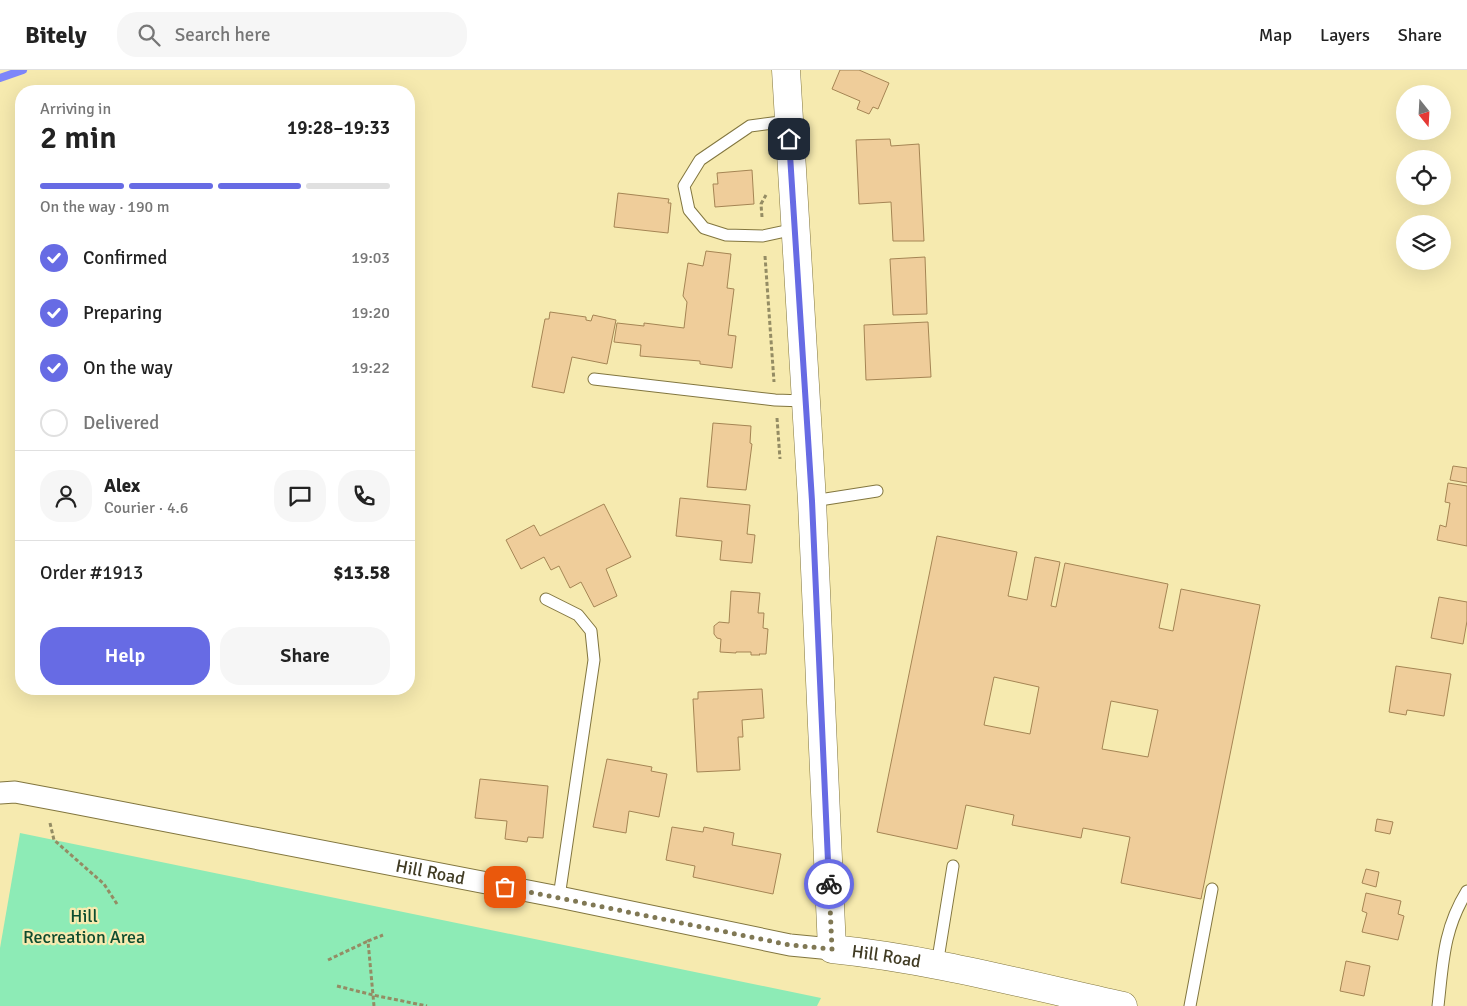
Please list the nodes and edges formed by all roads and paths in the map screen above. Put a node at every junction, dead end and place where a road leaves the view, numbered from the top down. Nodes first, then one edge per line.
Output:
1 (786, 70) edge
2 (788, 122) junction
3 (795, 229) junction
4 (594, 379) dead end
5 (805, 401) junction
6 (878, 491) dead end
7 (812, 501) junction
8 (546, 599) dead end
9 (0, 793) edge
10 (45, 798) junction
11 (953, 866) dead end
12 (1212, 889) dead end
13 (1467, 891) edge
14 (559, 897) junction
15 (117, 904) dead end
16 (383, 935) dead end
17 (368, 941) junction
18 (832, 949) junction
19 (328, 960) dead end
20 (937, 964) junction
21 (337, 986) dead end
22 (373, 995) junction
23 (1077, 1001) edge
24 (374, 1006) edge
25 (427, 1006) edge
26 (1123, 1006) edge
27 (1190, 1006) edge
28 (1438, 1006) edge

1 - 2 street
2 - 3 street
2 - 3 lane
3 - 5 street
4 - 5 lane
5 - 7 street
6 - 7 lane
7 - 18 street
8 - 14 lane
9 - 10 street, Hill Road
10 - 14 street, Hill Road
10 - 15 path
11 - 20 lane
12 - 27 lane
13 - 28 lane
14 - 18 street, Hill Road
16 - 17 path
17 - 19 path
17 - 22 path
18 - 20 street, Hill Road
20 - 23 street, Hill Road
21 - 22 path
22 - 24 path
22 - 25 path
23 - 26 street, Hill Road

